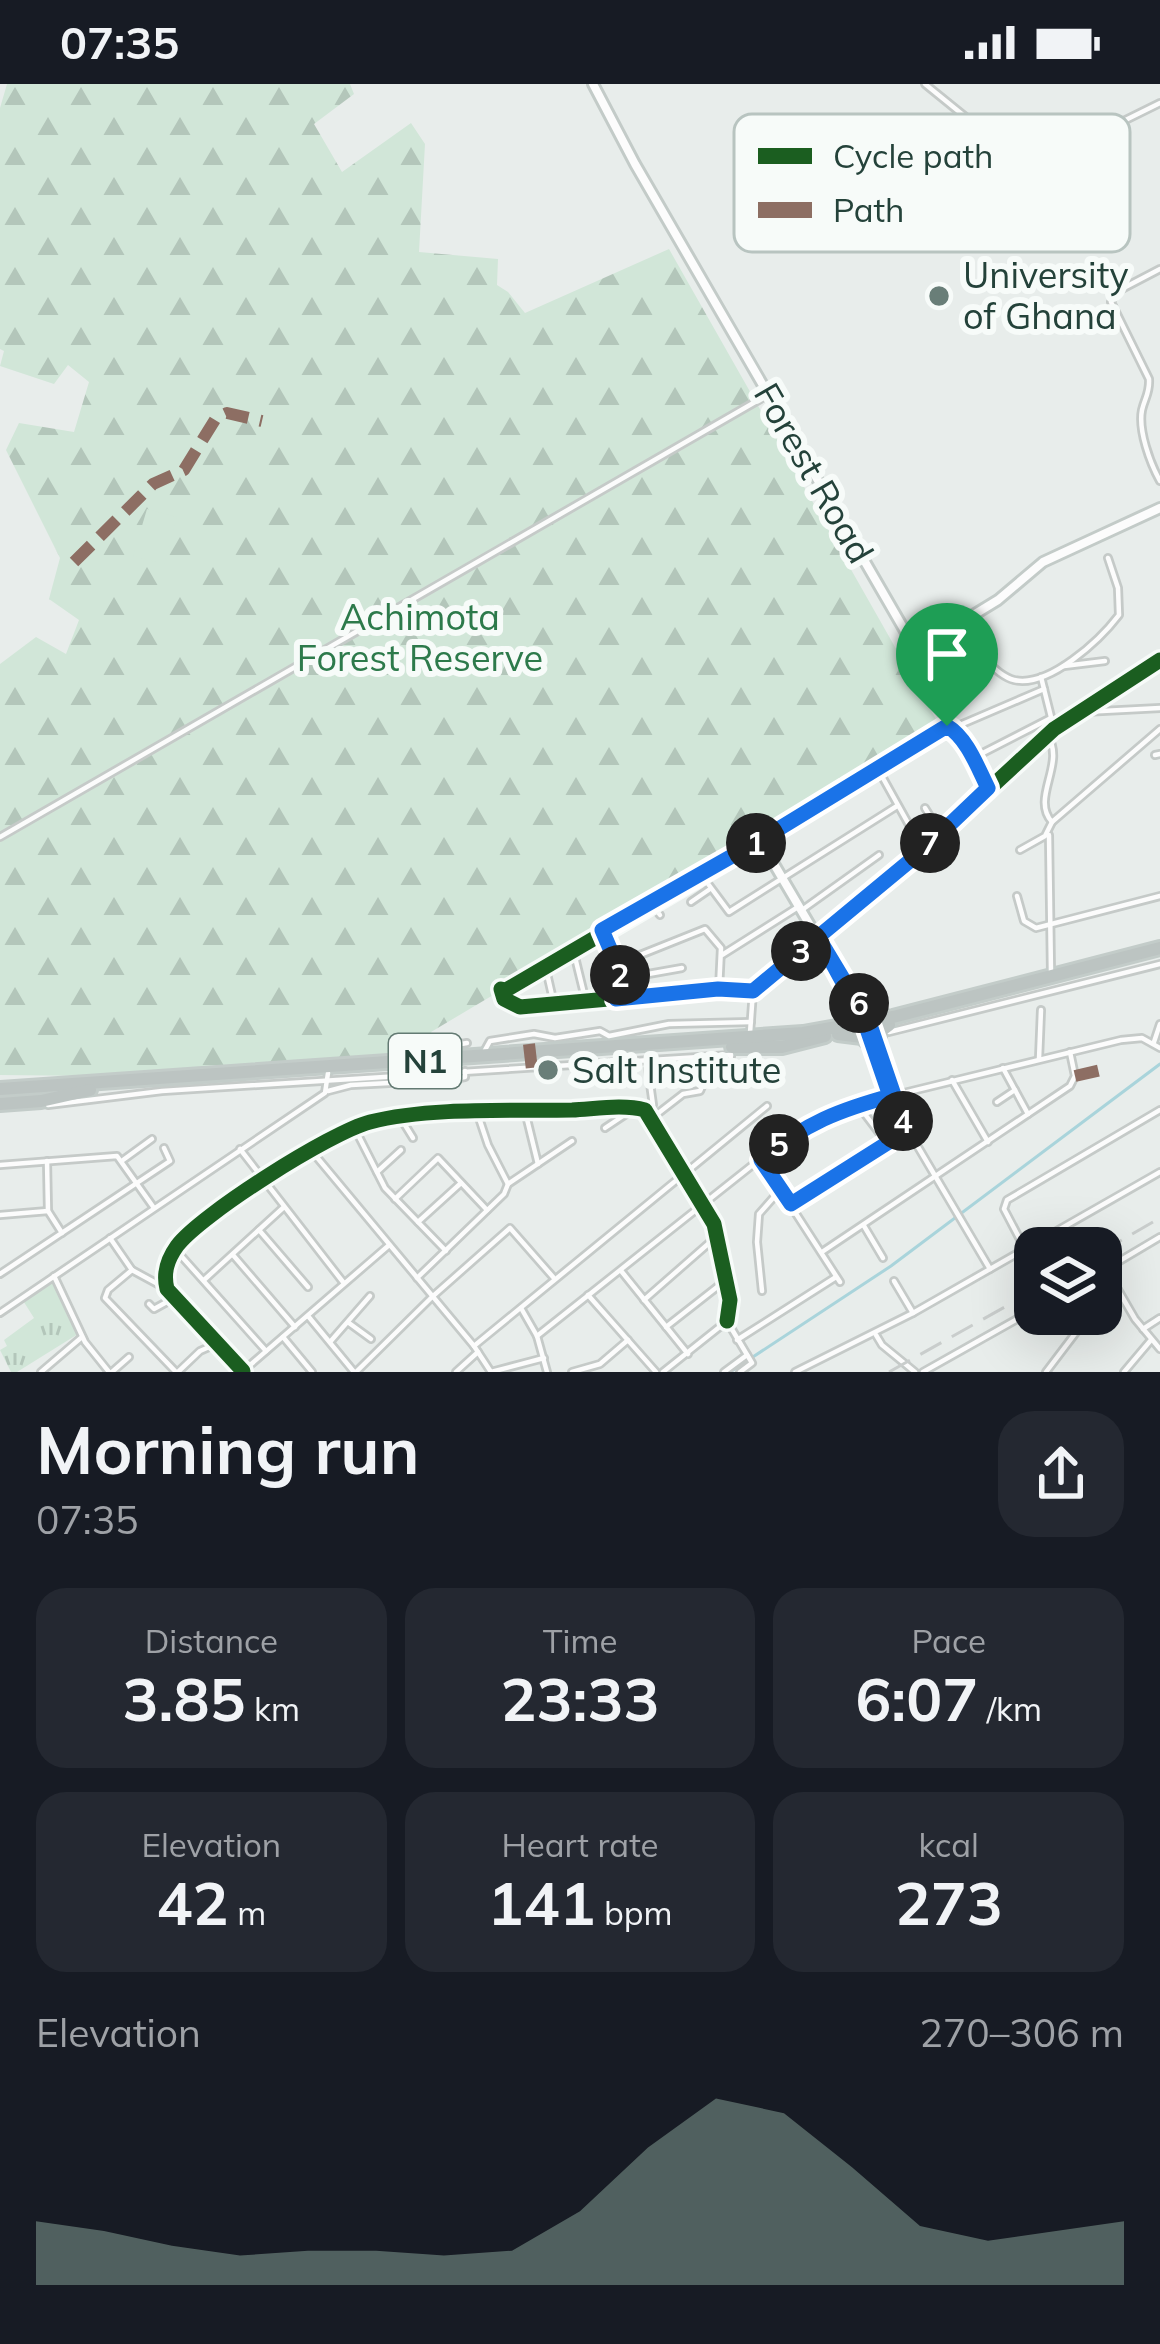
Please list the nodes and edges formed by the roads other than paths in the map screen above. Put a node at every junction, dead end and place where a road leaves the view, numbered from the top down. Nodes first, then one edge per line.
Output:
1 (593, 84) edge
2 (926, 84) edge
3 (1160, 103) edge
4 (962, 114) edge
5 (1130, 118) edge
6 (1160, 269) edge
7 (769, 394) junction
8 (1160, 481) edge
9 (1160, 508) edge
10 (1108, 559) dead end
11 (916, 650) junction
12 (982, 657) dead end
13 (1160, 660) edge
14 (1105, 661) dead end
15 (1064, 666) junction
16 (1041, 676) junction
17 (1044, 689) junction
18 (1160, 708) edge
19 (1078, 714) junction
20 (1051, 718) junction
21 (950, 727) junction
22 (1054, 729) junction
23 (1160, 729) edge
24 (1047, 735) junction
25 (973, 758) junction
26 (878, 770) junction
27 (988, 788) junction
28 (897, 806) junction
29 (926, 808) dead end
30 (1051, 826) junction
31 (940, 834) junction
32 (0, 838) edge
33 (762, 839) junction
34 (923, 850) junction
35 (1020, 850) dead end
36 (878, 855) dead end
37 (700, 873) junction
38 (781, 879) junction
39 (710, 889) junction
40 (1017, 896) dead end
41 (1160, 896) edge
42 (650, 902) junction
43 (691, 902) dead end
44 (800, 908) junction
45 (660, 915) dead end
46 (1049, 922) junction
47 (602, 930) junction
48 (818, 937) junction
49 (573, 948) junction
50 (1160, 953) edge
51 (722, 955) junction
52 (615, 964) junction
53 (545, 966) junction
54 (682, 968) dead end
55 (1051, 975) junction
56 (620, 979) junction
57 (718, 989) junction
58 (753, 991) junction
59 (616, 999) junction
60 (586, 1002) junction
61 (554, 1004) junction
62 (1041, 1010) dead end
63 (891, 1021) junction
64 (751, 1022) junction
65 (1160, 1024) edge
66 (868, 1027) junction
67 (837, 1032) junction
68 (750, 1039) junction
69 (467, 1042) dead end
70 (1154, 1042) junction
71 (555, 1045) junction
72 (1160, 1048) edge
73 (484, 1050) junction
74 (1070, 1052) junction
75 (1040, 1059) junction
76 (1003, 1067) junction
77 (648, 1069) dead end
78 (465, 1071) junction
79 (328, 1077) junction
80 (418, 1078) junction
81 (453, 1079) dead end
82 (952, 1080) junction
83 (95, 1086) junction
84 (1015, 1090) junction
85 (328, 1091) junction
86 (0, 1096) edge
87 (893, 1098) junction
88 (997, 1102) dead end
89 (858, 1105) junction
90 (767, 1106) dead end
91 (635, 1108) junction
92 (1160, 1110) edge
93 (525, 1111) junction
94 (477, 1112) junction
95 (1028, 1114) junction
96 (649, 1115) junction
97 (400, 1117) junction
98 (354, 1127) junction
99 (605, 1128) dead end
100 (908, 1130) junction
101 (880, 1134) dead end
102 (413, 1138) dead end
103 (152, 1139) dead end
104 (572, 1141) dead end
105 (988, 1142) junction
106 (164, 1148) dead end
107 (240, 1149) junction
108 (310, 1149) junction
109 (401, 1150) dead end
110 (123, 1160) junction
111 (761, 1160) junction
112 (47, 1161) junction
113 (538, 1164) junction
114 (0, 1165) edge
115 (377, 1172) junction
116 (1160, 1172) edge
117 (686, 1173) junction
118 (935, 1178) junction
119 (264, 1180) junction
120 (137, 1181) junction
121 (460, 1183) junction
122 (508, 1184) junction
123 (781, 1189) junction
124 (395, 1199) junction
125 (791, 1204) junction
126 (284, 1207) junction
127 (705, 1207) junction
128 (154, 1208) junction
129 (487, 1210) junction
130 (48, 1211) junction
131 (0, 1216) edge
132 (418, 1222) junction
133 (864, 1226) junction
134 (1063, 1227) edge
135 (1014, 1229) edge
136 (259, 1230) junction
137 (62, 1233) junction
138 (717, 1236) junction
139 (1160, 1237) edge
140 (110, 1238) junction
141 (389, 1245) junction
142 (175, 1249) junction
143 (447, 1252) junction
144 (822, 1252) junction
145 (232, 1255) junction
146 (1014, 1255) edge
147 (883, 1258) dead end
148 (1122, 1260) edge
149 (990, 1269) junction
150 (132, 1270) junction
151 (622, 1272) junction
152 (0, 1274) edge
153 (54, 1276) junction
154 (417, 1278) junction
155 (554, 1278) junction
156 (726, 1280) junction
157 (202, 1281) junction
158 (894, 1281) dead end
159 (344, 1284) junction
160 (308, 1287) dead end
161 (167, 1289) junction
162 (762, 1291) dead end
163 (588, 1295) junction
164 (370, 1296) dead end
165 (1122, 1296) edge
166 (432, 1297) junction
167 (174, 1298) junction
168 (644, 1300) junction
169 (149, 1304) dead end
170 (521, 1308) junction
171 (0, 1313) edge
172 (913, 1313) junction
173 (308, 1316) junction
174 (1160, 1318) edge
175 (727, 1321) junction
176 (1014, 1321) edge
177 (349, 1323) junction
178 (295, 1327) junction
179 (665, 1327) junction
180 (1143, 1329) junction
181 (875, 1333) junction
182 (1074, 1335) edge
183 (283, 1336) junction
184 (537, 1336) junction
185 (82, 1337) junction
186 (371, 1339) dead end
187 (628, 1340) junction
188 (737, 1340) junction
189 (1151, 1340) junction
190 (330, 1342) junction
191 (216, 1344) junction
192 (476, 1349) junction
193 (1160, 1349) edge
194 (266, 1351) junction
195 (688, 1354) junction
196 (129, 1357) dead end
197 (544, 1358) junction
198 (749, 1358) junction
199 (306, 1364) junction
200 (41, 1372) edge
201 (110, 1372) edge
202 (177, 1372) edge
203 (242, 1372) edge
204 (297, 1372) edge
205 (313, 1372) edge
206 (355, 1372) edge
207 (456, 1372) edge
208 (491, 1372) edge
209 (548, 1372) edge
210 (572, 1372) edge
211 (660, 1372) edge
212 (724, 1372) edge
213 (740, 1372) edge
214 (795, 1372) edge
215 (915, 1372) edge
216 (923, 1372) edge
217 (1046, 1372) edge
218 (1124, 1372) edge

1 - 7 main road, Forest Road
2 - 4 street
3 - 5 street
6 - 8 street
7 - 11 main road, Forest Road
7 - 32 street
9 - 11 main road
10 - 15 street
11 - 21 main road, Forest Road
12 - 16 street
13 - 19 street
14 - 15 street
15 - 16 street
16 - 17 street
17 - 20 street
17 - 21 street
18 - 19 street
19 - 22 street
20 - 22 street
20 - 25 street
21 - 25 street
21 - 26 main road
22 - 24 street
23 - 30 street
24 - 27 street
24 - 30 street
25 - 27 street
26 - 28 street
26 - 33 main road
27 - 31 street
28 - 34 street
28 - 38 street
29 - 31 street
30 - 35 street
30 - 46 street
31 - 34 street
33 - 37 street
33 - 38 main road
34 - 48 street
36 - 44 street
37 - 39 street
37 - 42 street
38 - 39 street
38 - 44 main road
39 - 43 street
40 - 46 street
41 - 46 street
42 - 45 street
42 - 47 street
44 - 48 main road
44 - 51 street
46 - 55 street
47 - 49 street
47 - 52 street
48 - 58 street
48 - 66 main road
49 - 53 street
49 - 60 street
50 - 55 highway
50 - 63 highway
50 - 66 street
51 - 52 street
51 - 57 street
52 - 56 street
53 - 61 street
53 - 61 street
54 - 56 street
55 - 63 highway
56 - 59 street
57 - 58 street
57 - 59 street
58 - 64 street
59 - 60 street
60 - 61 street
62 - 75 street
63 - 66 highway
63 - 66 highway
64 - 68 street
64 - 71 street
65 - 70 street
66 - 67 highway
66 - 67 highway
66 - 87 street
67 - 68 highway, N1
67 - 79 highway, N1
68 - 71 highway, N1
69 - 73 street
70 - 72 street
70 - 74 street
71 - 73 street
71 - 73 street
71 - 83 highway, N1
74 - 75 street
74 - 95 street
75 - 76 street
76 - 82 street
76 - 84 street
77 - 96 street
78 - 80 street
78 - 81 street
78 - 96 street
79 - 80 street
79 - 83 highway, N1
79 - 85 street
79 - 86 street
80 - 85 street
82 - 87 street
82 - 105 street
83 - 86 highway
83 - 86 highway
84 - 88 street
84 - 95 street
85 - 107 street
87 - 89 street
87 - 100 street
89 - 101 street
89 - 111 street
90 - 117 street
91 - 93 street
91 - 96 street
91 - 99 street
92 - 135 street
93 - 94 street
93 - 113 street
94 - 97 street
94 - 122 street
95 - 105 street
96 - 117 street
97 - 98 street
97 - 102 street
98 - 108 street
98 - 115 street
100 - 118 street
100 - 125 street
103 - 110 street
104 - 113 street
105 - 118 street
106 - 120 street
107 - 119 street
107 - 128 street
108 - 119 street
108 - 141 street
109 - 115 street
110 - 112 street
110 - 120 street
111 - 123 street
111 - 127 street
112 - 114 street
112 - 130 street
113 - 122 street
115 - 124 street
116 - 134 street
117 - 127 street
117 - 155 street
118 - 133 street
118 - 149 street
119 - 126 street
119 - 142 street
120 - 128 street
120 - 137 street
121 - 124 street
121 - 129 street
121 - 132 street
122 - 129 street
123 - 125 street
123 - 162 street
124 - 132 street
125 - 144 street
126 - 136 street
126 - 159 street
127 - 138 street
127 - 151 street
128 - 140 street
129 - 143 street
130 - 131 street
130 - 137 street
132 - 143 street
133 - 144 street
133 - 147 street
136 - 145 street
136 - 160 street
137 - 152 street
138 - 156 street
138 - 168 street
139 - 148 street
140 - 150 street
140 - 153 street
141 - 154 street
141 - 159 street
142 - 157 street
142 - 161 street
143 - 154 street
144 - 188 street
145 - 157 street
145 - 178 street
146 - 149 street
149 - 172 street
150 - 161 street
150 - 202 street
151 - 163 street
151 - 168 street
153 - 171 street
153 - 185 street
154 - 166 street
155 - 166 street
155 - 170 street
156 - 175 street
156 - 179 street
157 - 194 street
158 - 172 street
159 - 173 street
161 - 167 street
163 - 184 street
163 - 187 street
164 - 177 street
165 - 180 street
166 - 192 street
166 - 206 street
167 - 169 street
167 - 191 street
168 - 179 street
170 - 184 street
170 - 192 street
172 - 181 street
173 - 178 street
173 - 190 street
174 - 180 street
175 - 188 street
175 - 195 street
176 - 216 street
177 - 186 street
177 - 190 street
178 - 183 street
179 - 195 street
180 - 189 street
181 - 214 street
181 - 215 street
182 - 217 street
183 - 194 street
183 - 199 street
184 - 197 street
185 - 200 street
185 - 201 street
187 - 210 street
187 - 211 street
188 - 198 street
189 - 193 street
189 - 218 street
190 - 206 street
191 - 202 street
191 - 203 street
192 - 207 street
192 - 208 street
194 - 203 street
195 - 211 street
196 - 201 street
197 - 208 street
197 - 209 street
198 - 212 street
198 - 213 street
199 - 204 street
199 - 205 street

